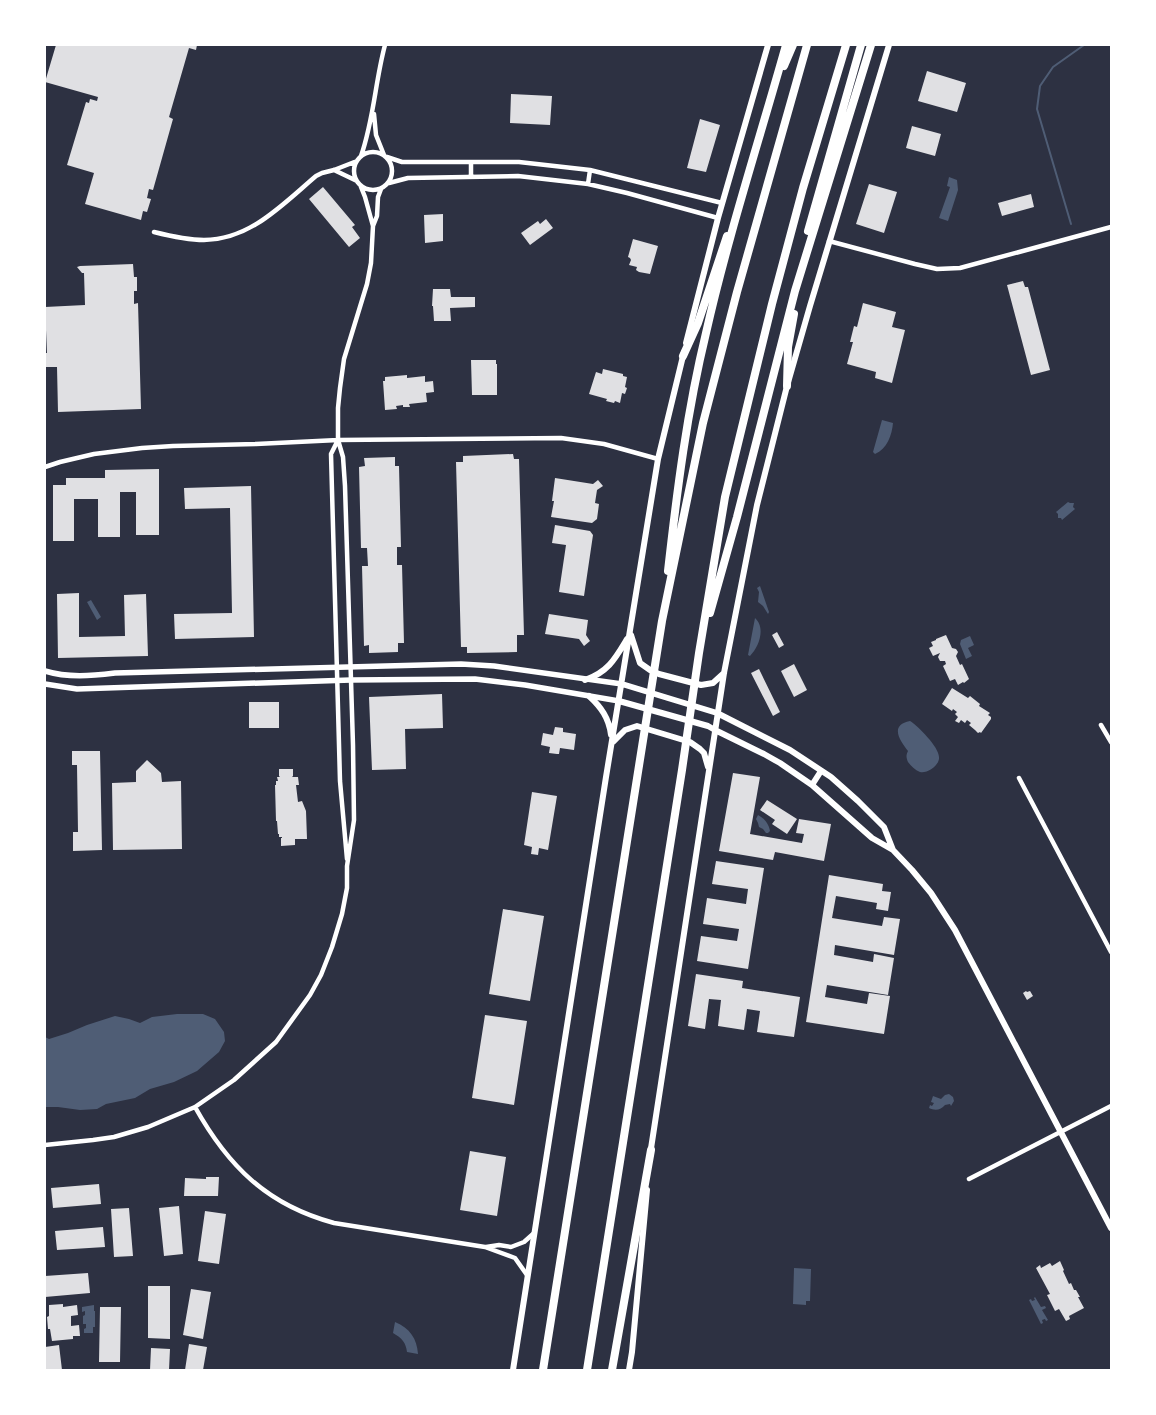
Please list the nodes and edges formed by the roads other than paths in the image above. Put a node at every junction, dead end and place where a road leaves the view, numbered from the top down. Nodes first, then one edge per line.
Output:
1 (385, 45) edge
2 (768, 45) edge
3 (786, 45) edge
4 (793, 45) edge
5 (807, 45) edge
6 (846, 45) edge
7 (860, 45) edge
8 (871, 45) edge
9 (890, 45) edge
10 (373, 110) junction
11 (760, 137) junction
12 (361, 156) junction
13 (386, 156) junction
14 (356, 161) junction
15 (471, 162) junction
16 (334, 170) junction
17 (590, 170) junction
18 (471, 176) junction
19 (389, 183) junction
20 (358, 184) junction
21 (588, 184) junction
22 (381, 189) junction
23 (722, 203) junction
24 (718, 218) junction
25 (373, 226) junction
26 (1111, 227) edge
27 (154, 232) dead end
28 (829, 241) junction
29 (683, 356) junction
30 (787, 386) junction
31 (338, 440) junction
32 (658, 459) junction
33 (45, 467) edge
34 (662, 621) junction
35 (630, 634) junction
36 (699, 653) junction
37 (351, 667) junction
38 (337, 668) junction
39 (45, 671) edge
40 (724, 673) junction
41 (351, 680) junction
42 (585, 680) junction
43 (337, 681) junction
44 (45, 684) edge
45 (622, 684) junction
46 (589, 696) junction
47 (619, 701) junction
48 (717, 713) junction
49 (1101, 725) dead end
50 (715, 730) junction
51 (1111, 742) edge
52 (612, 743) junction
53 (708, 769) junction
54 (822, 771) junction
55 (1019, 778) dead end
56 (812, 785) junction
57 (893, 850) junction
58 (347, 866) junction
59 (1111, 952) edge
60 (1111, 1106) edge
61 (196, 1107) junction
62 (1061, 1132) junction
63 (45, 1145) edge
64 (651, 1150) junction
65 (969, 1179) dead end
66 (1111, 1228) edge
67 (533, 1234) junction
68 (485, 1247) junction
69 (527, 1275) junction
70 (512, 1370) edge
71 (543, 1370) edge
72 (587, 1370) edge
73 (612, 1370) edge
74 (629, 1370) edge

1 - 10 street
2 - 23 main road
3 - 11 highway
4 - 11 highway
5 - 34 highway
6 - 36 highway
7 - 30 highway
8 - 36 highway
9 - 28 main road
10 - 12 street
10 - 13 street
11 - 29 highway
11 - 34 highway
12 - 13 street
12 - 14 street
13 - 15 street
13 - 19 street
14 - 16 street
14 - 20 street
15 - 17 street
15 - 18 street
16 - 20 street
16 - 27 street
17 - 21 street
17 - 23 street
18 - 19 street
18 - 21 street
19 - 22 street
20 - 22 street
20 - 25 street
21 - 24 street
22 - 25 street
23 - 24 main road
24 - 29 main road
25 - 31 street
26 - 28 street
28 - 30 main road
29 - 32 main road
30 - 40 main road
31 - 32 street
31 - 33 street
31 - 37 street
31 - 38 street
32 - 35 main road
34 - 71 highway
35 - 40 main road
35 - 42 main road
35 - 45 main road
36 - 72 highway
37 - 38 street
37 - 41 street
37 - 42 street
38 - 39 street
38 - 43 street
40 - 48 main road
41 - 43 street
41 - 46 street
41 - 58 street
42 - 45 street
43 - 44 street
43 - 58 street
45 - 47 main road
45 - 48 main road
46 - 47 street
46 - 52 main road
47 - 50 main road
47 - 52 main road
48 - 50 main road
48 - 54 main road
49 - 51 street
50 - 53 main road
50 - 56 main road
52 - 53 main road
52 - 67 main road
53 - 64 main road
54 - 56 main road
54 - 57 main road
55 - 59 street
56 - 57 main road
57 - 62 main road
58 - 61 street
60 - 62 street
61 - 63 street
61 - 68 street
62 - 65 street
62 - 66 main road
64 - 73 highway
64 - 74 main road
67 - 68 street
67 - 69 main road
68 - 69 street
69 - 70 main road

